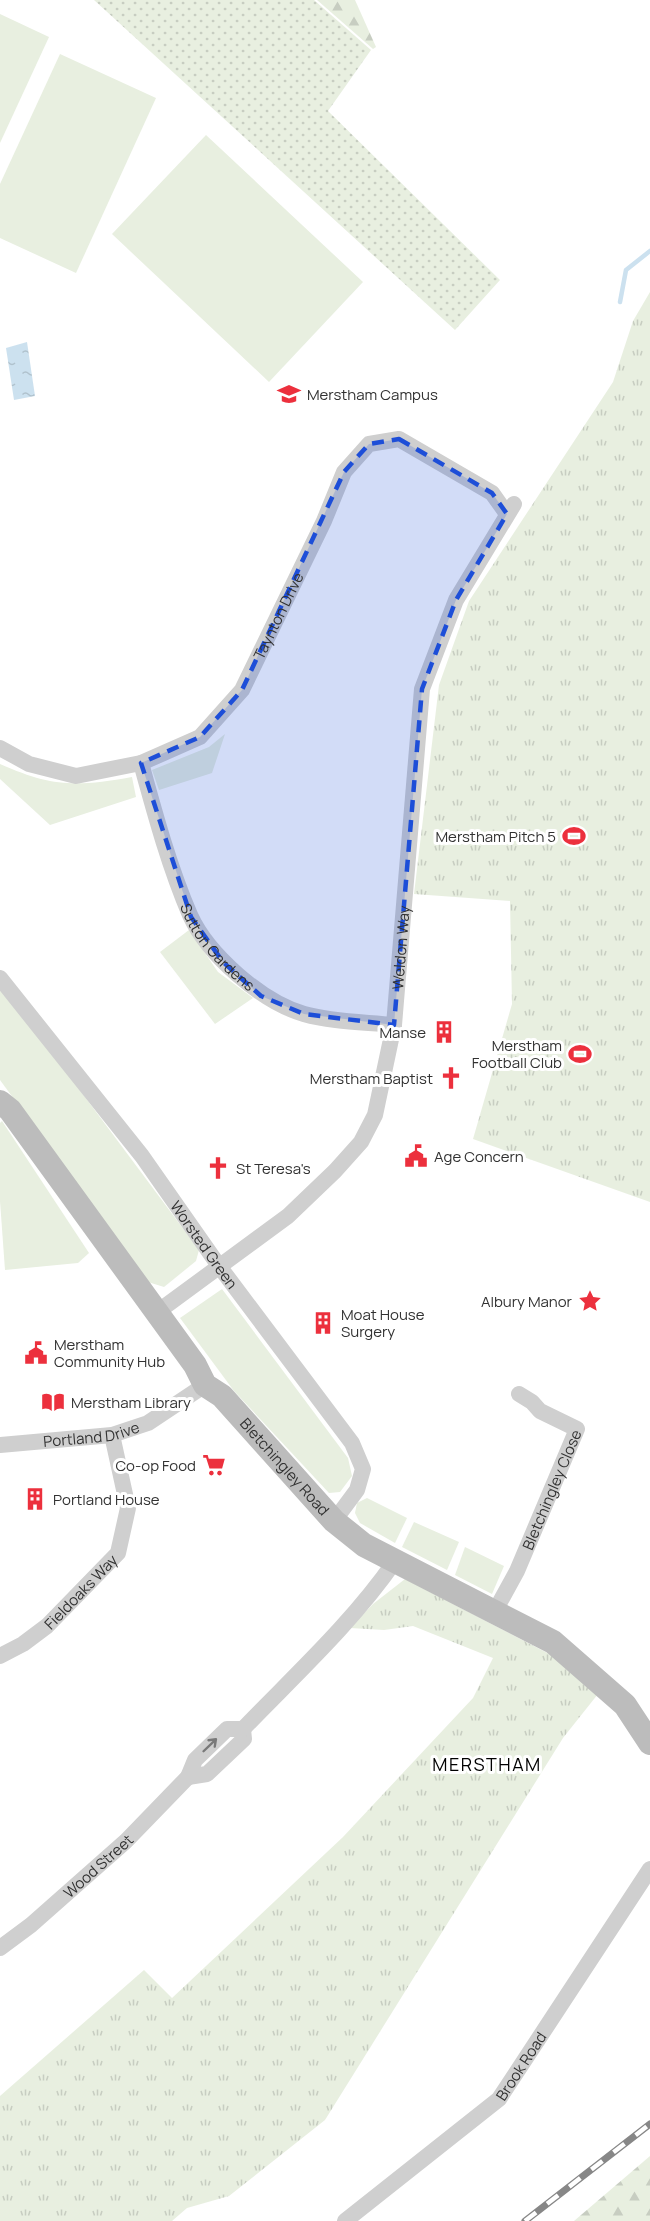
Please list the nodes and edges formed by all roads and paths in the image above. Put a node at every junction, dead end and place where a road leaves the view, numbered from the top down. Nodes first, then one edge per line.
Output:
1 (510, 509) joint
2 (0, 748) edge
3 (141, 763) junction
4 (0, 978) edge
5 (394, 1025) junction
6 (0, 1102) edge
7 (219, 1266) junction
8 (156, 1313) junction
9 (205, 1384) junction
10 (519, 1394) dead end
11 (112, 1435) junction
12 (0, 1445) edge
13 (334, 1521) junction
14 (395, 1561) junction
15 (495, 1611) junction
16 (0, 1656) edge
17 (650, 1743) edge
18 (650, 1869) edge
19 (0, 1948) edge
20 (345, 2221) edge

1 - 3 street, Taynton Drive
1 - 5 street, Weldon Way
2 - 3 street, Taynton Drive
3 - 5 street, Sutton Gardens
4 - 7 street, Worsted Green
5 - 7 street, Weldon Way
6 - 8 street, Bletchingley Road
7 - 8 street, Weldon Way
7 - 13 street, Worsted Green
8 - 9 street, Bletchingley Road
9 - 11 street, Portland Drive
9 - 13 street, Bletchingley Road
10 - 15 street, Bletchingley Close
11 - 12 street, Portland Drive
11 - 16 street, Fieldoaks Way
13 - 14 street, Bletchingley Road
14 - 15 street, Bletchingley Road
14 - 19 street, Wood Street
15 - 17 street, Bletchingley Road
18 - 20 street, Brook Road

